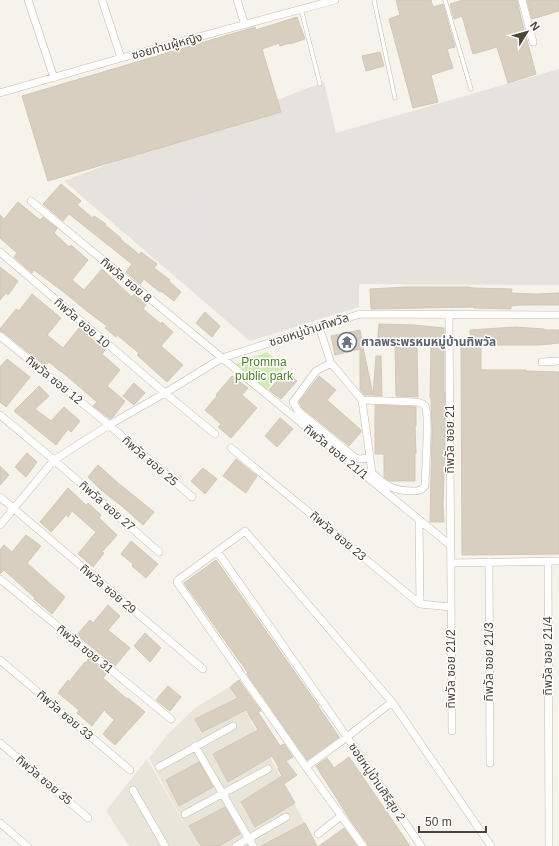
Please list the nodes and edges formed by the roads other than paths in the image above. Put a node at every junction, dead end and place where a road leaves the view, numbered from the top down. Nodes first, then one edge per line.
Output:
1 (28, 0) edge
2 (102, 0) edge
3 (237, 0) edge
4 (335, 0) edge
5 (374, 0) edge
6 (445, 0) edge
7 (522, 0) edge
8 (301, 9) junction
9 (245, 25) junction
10 (533, 42) dead end
11 (121, 58) junction
12 (54, 78) junction
13 (320, 84) dead end
14 (471, 89) dead end
15 (0, 93) edge
16 (395, 98) dead end
17 (31, 201) dead end
18 (0, 252) edge
19 (449, 314) junction
20 (559, 315) edge
21 (319, 327) junction
22 (0, 336) edge
23 (222, 358) junction
24 (559, 361) edge
25 (542, 362) dead end
26 (331, 363) junction
27 (165, 393) junction
28 (362, 400) junction
29 (0, 415) edge
30 (108, 425) junction
31 (215, 434) dead end
32 (231, 448) dead end
33 (369, 458) junction
34 (54, 460) junction
35 (0, 497) edge
36 (192, 497) dead end
37 (14, 509) junction
38 (419, 520) junction
39 (0, 525) edge
40 (450, 545) junction
41 (217, 551) junction
42 (159, 552) dead end
43 (548, 561) junction
44 (559, 561) edge
45 (489, 562) junction
46 (450, 563) junction
47 (0, 579) edge
48 (420, 604) junction
49 (451, 607) junction
50 (0, 660) edge
51 (203, 669) dead end
52 (392, 702) junction
53 (171, 719) dead end
54 (233, 726) dead end
55 (452, 731) dead end
56 (347, 737) junction
57 (0, 743) edge
58 (195, 746) junction
59 (490, 763) dead end
60 (159, 767) dead end
61 (306, 767) junction
62 (268, 769) dead end
63 (130, 770) dead end
64 (133, 790) dead end
65 (222, 794) junction
66 (185, 814) dead end
67 (342, 816) junction
68 (88, 818) dead end
69 (286, 818) dead end
70 (0, 823) edge
71 (318, 834) dead end
72 (249, 839) junction
73 (27, 846) edge
74 (165, 846) edge
75 (236, 846) edge
76 (253, 846) edge
77 (363, 846) edge
78 (421, 846) edge
79 (491, 846) edge
80 (549, 846) edge

1 - 12 street
2 - 11 street
3 - 9 street
4 - 8 street, ซอยท่านผู้หญิง
5 - 16 lane
6 - 14 lane
7 - 10 street
8 - 9 street, ซอยท่านผู้หญิง
8 - 13 lane
9 - 11 street, ซอยท่านผู้หญิง
11 - 12 street, ซอยท่านผู้หญิง
12 - 15 street, ซอยท่านผู้หญิง
17 - 23 street, ทิพวัล ซอย 8
18 - 27 street, ทิพวัล ซอย 10
19 - 20 street, ซอยหมู่บ้านทิพวัล
19 - 21 street, ซอยหมู่บ้านทิพวัล
19 - 40 street, ทิพวัล ซอย 21
21 - 23 street, ซอยหมู่บ้านทิพวัล
21 - 26 street
22 - 30 street, ทิพวัล ซอย 12
23 - 27 street, ซอยหมู่บ้านทิพวัล
23 - 38 street, ทิพวัล ซอย 21/1
24 - 25 street
26 - 28 street
26 - 33 street
27 - 30 street, ซอยหมู่บ้านทิพวัล
27 - 31 street
28 - 33 street
28 - 33 street
29 - 34 street, ทิพวัล ซอย 27
30 - 34 street, ซอยหมู่บ้านทิพวัล
30 - 36 street, ทิพวัล ซอย 25
32 - 48 street, ทิพวัล ซอย 23
34 - 37 street, ซอยหมู่บ้านทิพวัล
34 - 42 street, ทิพวัล ซอย 27
35 - 37 street, ทิพวัล ซอย 29
37 - 39 street, ซอยหมู่บ้านทิพวัล
37 - 51 street, ทิพวัล ซอย 29
38 - 40 street, ทิพวัล ซอย 21/1
38 - 48 street
40 - 46 street, ทิพวัล ซอย 21
41 - 52 street
41 - 56 street, ซอยหมู่บ้านศิรีสุข 2
41 - 61 street
43 - 44 street
43 - 45 street
43 - 80 street, ทิพวัล ซอย 21/4
45 - 46 street
45 - 59 street, ทิพวัล ซอย 21/3
46 - 49 street, ทิพวัล ซอย 21/2
47 - 53 street, ทิพวัล ซอย 31
48 - 49 street
49 - 55 street, ทิพวัล ซอย 21/2
50 - 63 street, ทิพวัล ซอย 33
52 - 56 street
52 - 79 street
54 - 58 street
56 - 61 street
56 - 78 street, ซอยหมู่บ้านศิรีสุข 2
57 - 68 street, ทิพวัล ซอย 35
58 - 60 street
58 - 65 street
61 - 67 street
62 - 65 street
64 - 74 street
65 - 66 street
65 - 72 street
67 - 71 street
67 - 77 street
69 - 72 street
70 - 73 street
72 - 75 street
72 - 76 street

